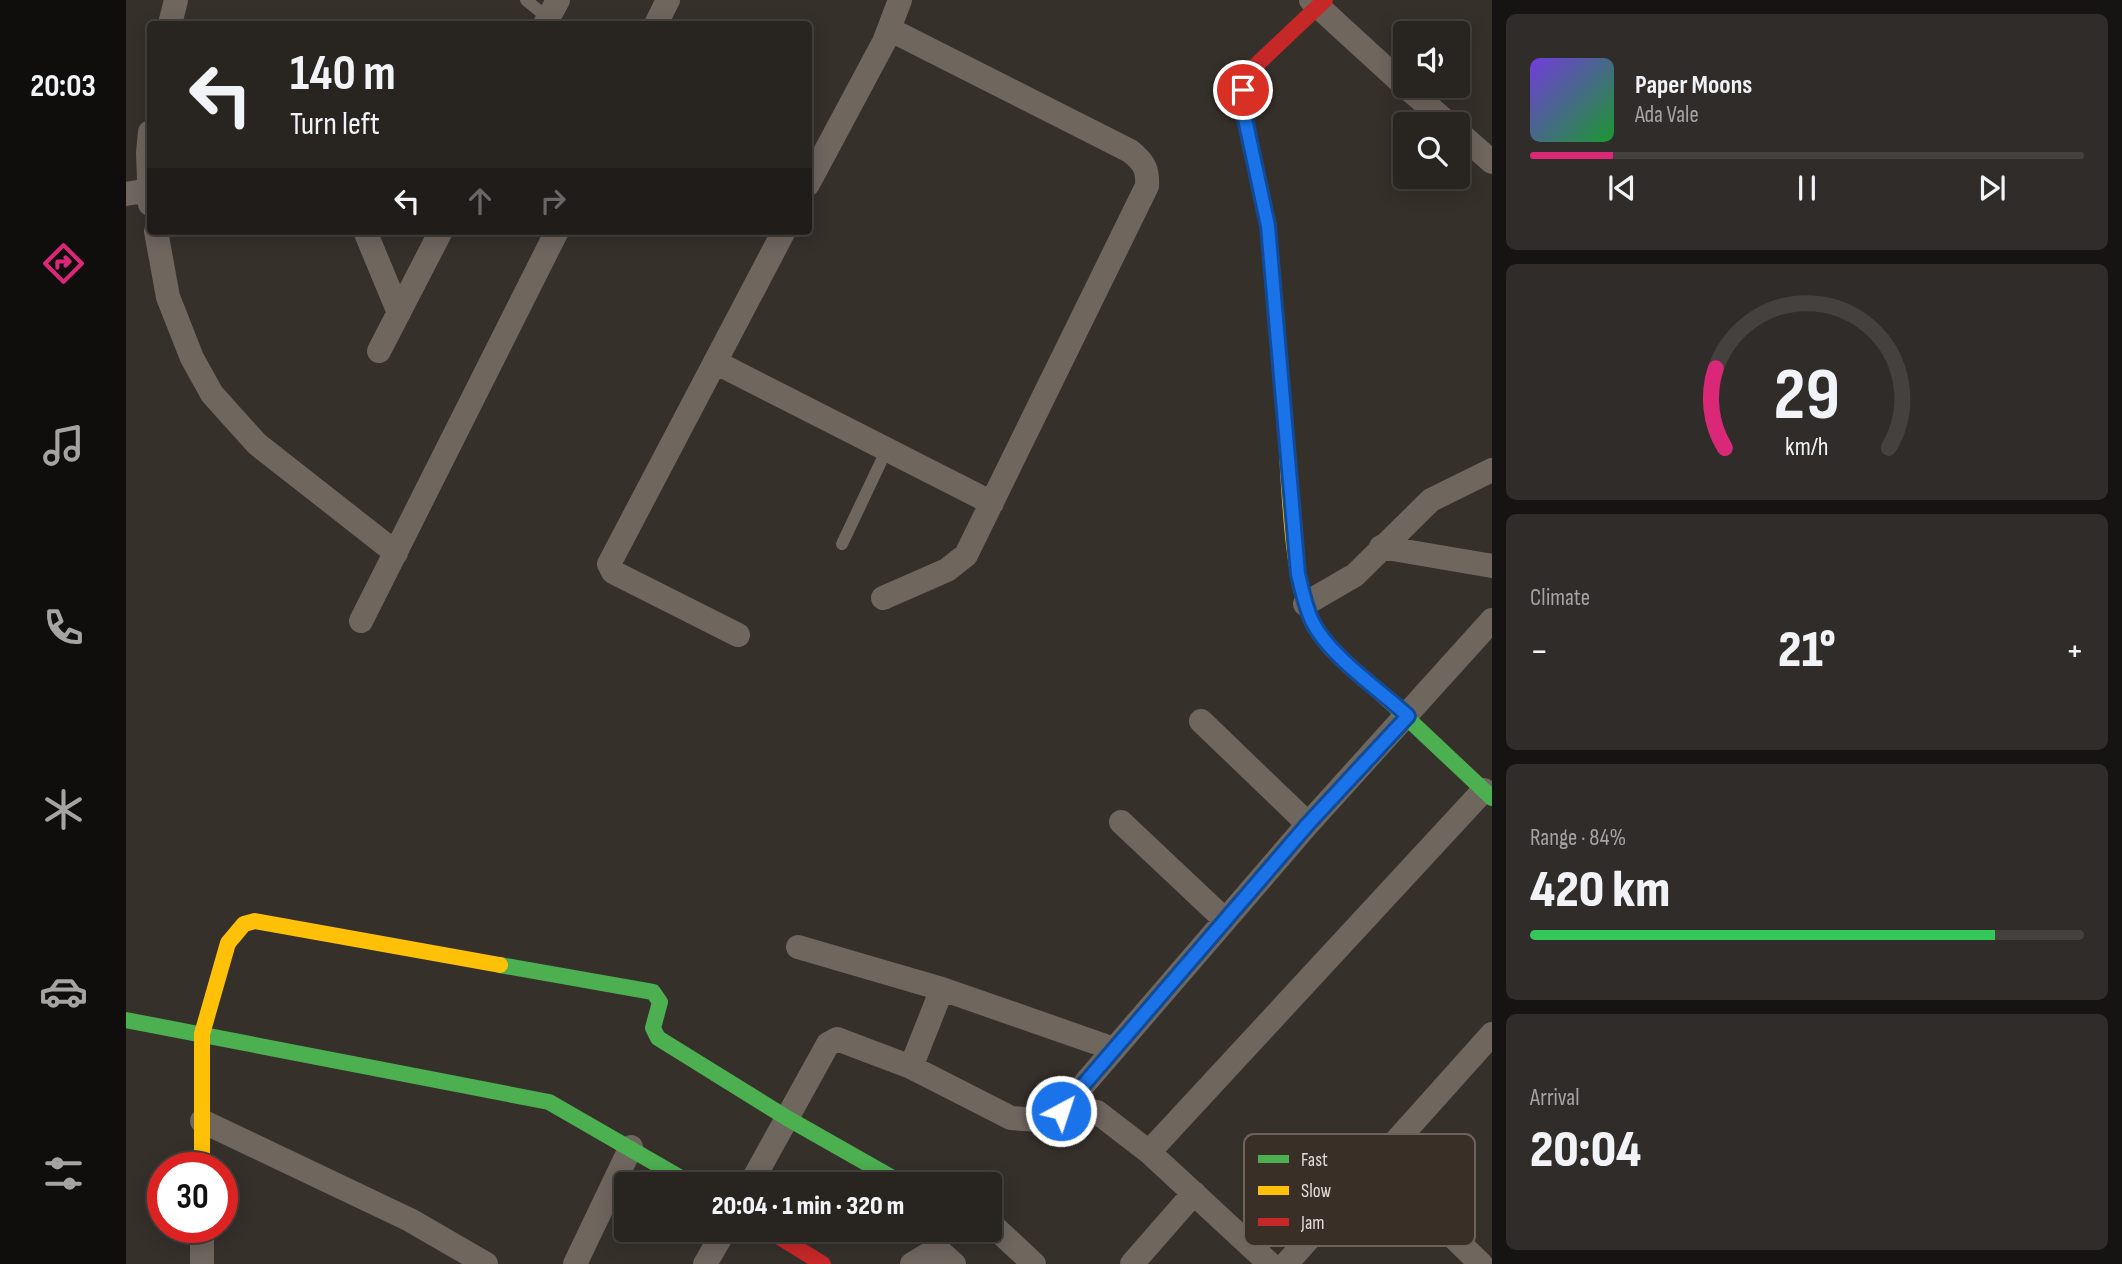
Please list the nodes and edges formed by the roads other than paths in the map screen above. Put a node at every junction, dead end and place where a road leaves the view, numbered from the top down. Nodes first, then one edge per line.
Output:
1 (176, 0) edge
2 (526, 0) edge
3 (668, 0) edge
4 (900, 0) edge
5 (1318, 2) edge
6 (550, 14) edge
7 (171, 21) edge
8 (658, 21) edge
9 (889, 29) junction
10 (1393, 74) edge
11 (1419, 98) edge
12 (1435, 112) edge
13 (1470, 143) edge
14 (1492, 162) edge
15 (147, 163) edge
16 (812, 176) edge
17 (144, 194) edge
18 (157, 235) edge
19 (367, 235) edge
20 (439, 235) edge
21 (555, 235) edge
22 (782, 235) edge
23 (399, 313) junction
24 (379, 351) dead end
25 (715, 362) junction
26 (887, 449) junction
27 (1492, 470) edge
28 (992, 503) junction
29 (842, 544) dead end
30 (1381, 547) junction
31 (396, 553) junction
32 (1492, 566) edge
33 (883, 598) dead end
34 (1305, 604) junction
35 (1492, 620) edge
36 (361, 621) dead end
37 (738, 635) dead end
38 (1408, 716) junction
39 (1201, 722) dead end
40 (1488, 794) edge
41 (1121, 822) dead end
42 (1308, 824) junction
43 (1225, 920) junction
44 (798, 947) dead end
45 (942, 989) junction
46 (126, 1020) edge
47 (202, 1034) junction
48 (1492, 1034) edge
49 (1114, 1049) junction
50 (911, 1068) junction
51 (1061, 1111) junction
52 (787, 1118) junction
53 (202, 1121) junction
54 (1402, 1134) edge
55 (631, 1147) junction
56 (202, 1152) edge
57 (1149, 1152) junction
58 (672, 1172) edge
59 (757, 1172) edge
60 (882, 1172) edge
61 (1194, 1194) junction
62 (1002, 1234) edge
63 (1244, 1240) edge
64 (717, 1242) edge
65 (787, 1242) edge
66 (202, 1243) edge
67 (1250, 1246) edge
68 (1302, 1246) edge
69 (1463, 1246) edge
70 (202, 1264) edge
71 (486, 1264) edge
72 (575, 1264) edge
73 (705, 1264) edge
74 (823, 1264) edge
75 (912, 1264) edge
76 (954, 1264) edge
77 (1034, 1264) edge
78 (1132, 1264) edge
79 (1270, 1264) edge
80 (1286, 1264) edge
81 (1481, 1264) edge

1 - 7 street
2 - 6 lane
3 - 8 street
4 - 9 street
5 - 10 street
5 - 34 street
9 - 16 street
9 - 28 street
11 - 12 street
13 - 14 street
15 - 17 street
18 - 31 street
19 - 23 street
20 - 23 street
21 - 31 street
22 - 25 street
23 - 24 street
25 - 26 street
25 - 37 street
26 - 28 street
26 - 29 lane
27 - 30 street
28 - 33 street
30 - 32 street
30 - 34 street
31 - 36 street
34 - 38 street
35 - 38 street
38 - 40 street
38 - 42 street
39 - 42 street
40 - 57 street
41 - 43 street
42 - 43 street
43 - 49 street
44 - 45 street
45 - 49 street
45 - 50 street
46 - 47 street
47 - 52 street
47 - 53 street
47 - 55 street
48 - 54 street
49 - 51 street
50 - 51 street
50 - 52 street
51 - 57 street
52 - 59 street
52 - 60 street
53 - 56 street
53 - 71 street
55 - 58 street
55 - 72 street
57 - 61 street
61 - 63 street
61 - 78 street
62 - 77 street
64 - 73 street
65 - 74 street
66 - 70 street
67 - 79 street
68 - 80 street
69 - 81 street
75 - 76 street

